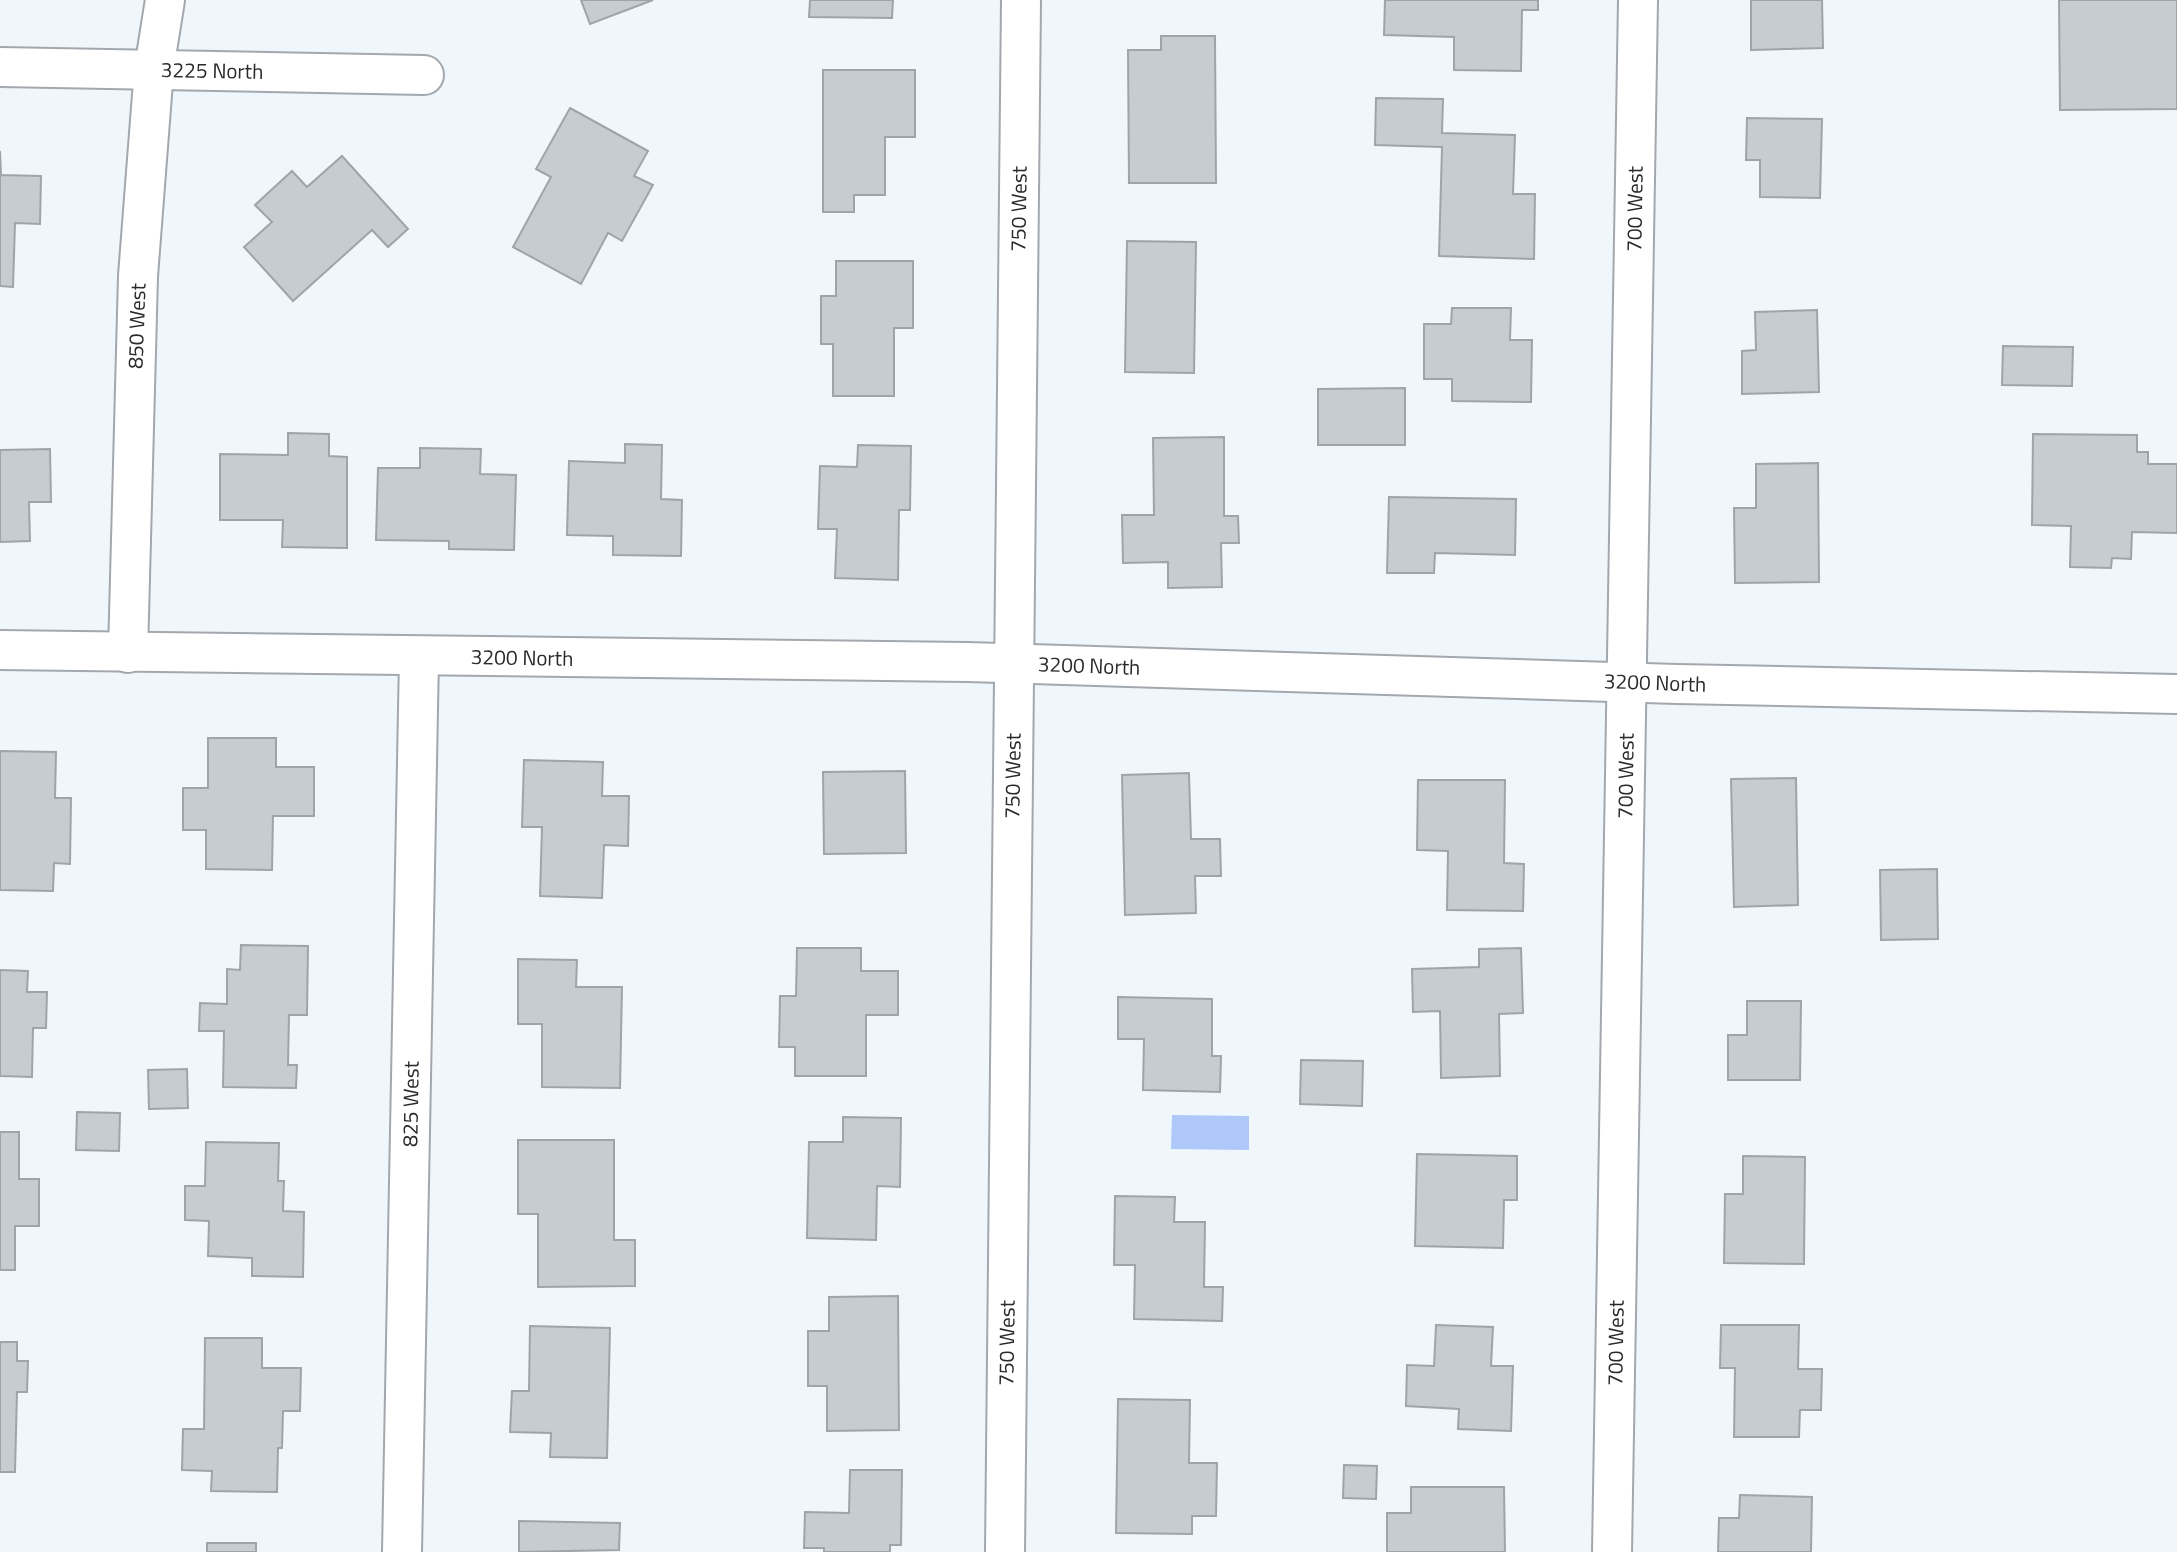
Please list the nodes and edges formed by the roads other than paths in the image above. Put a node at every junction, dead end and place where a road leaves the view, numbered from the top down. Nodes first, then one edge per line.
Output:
1 (165, 0) edge
2 (1021, 0) edge
3 (1639, 0) edge
4 (0, 67) edge
5 (154, 69) junction
6 (424, 75) dead end
7 (0, 650) edge
8 (128, 653) junction
9 (419, 657) junction
10 (1014, 663) junction
11 (1628, 681) junction
12 (2177, 694) edge
13 (402, 1552) edge
14 (1005, 1552) edge
15 (1612, 1552) edge

1 - 5 street, 850 West
2 - 10 street, 750 West
3 - 11 street, 700 West
4 - 5 street, 3225 North
5 - 6 street, 3225 North
5 - 8 street, 850 West
7 - 8 street, 3200 North
8 - 9 street, 3200 North
9 - 10 street, 3200 North
9 - 13 street, 825 West
10 - 11 street, 3200 North
10 - 14 street, 750 West
11 - 12 street, 3200 North
11 - 15 street, 700 West

